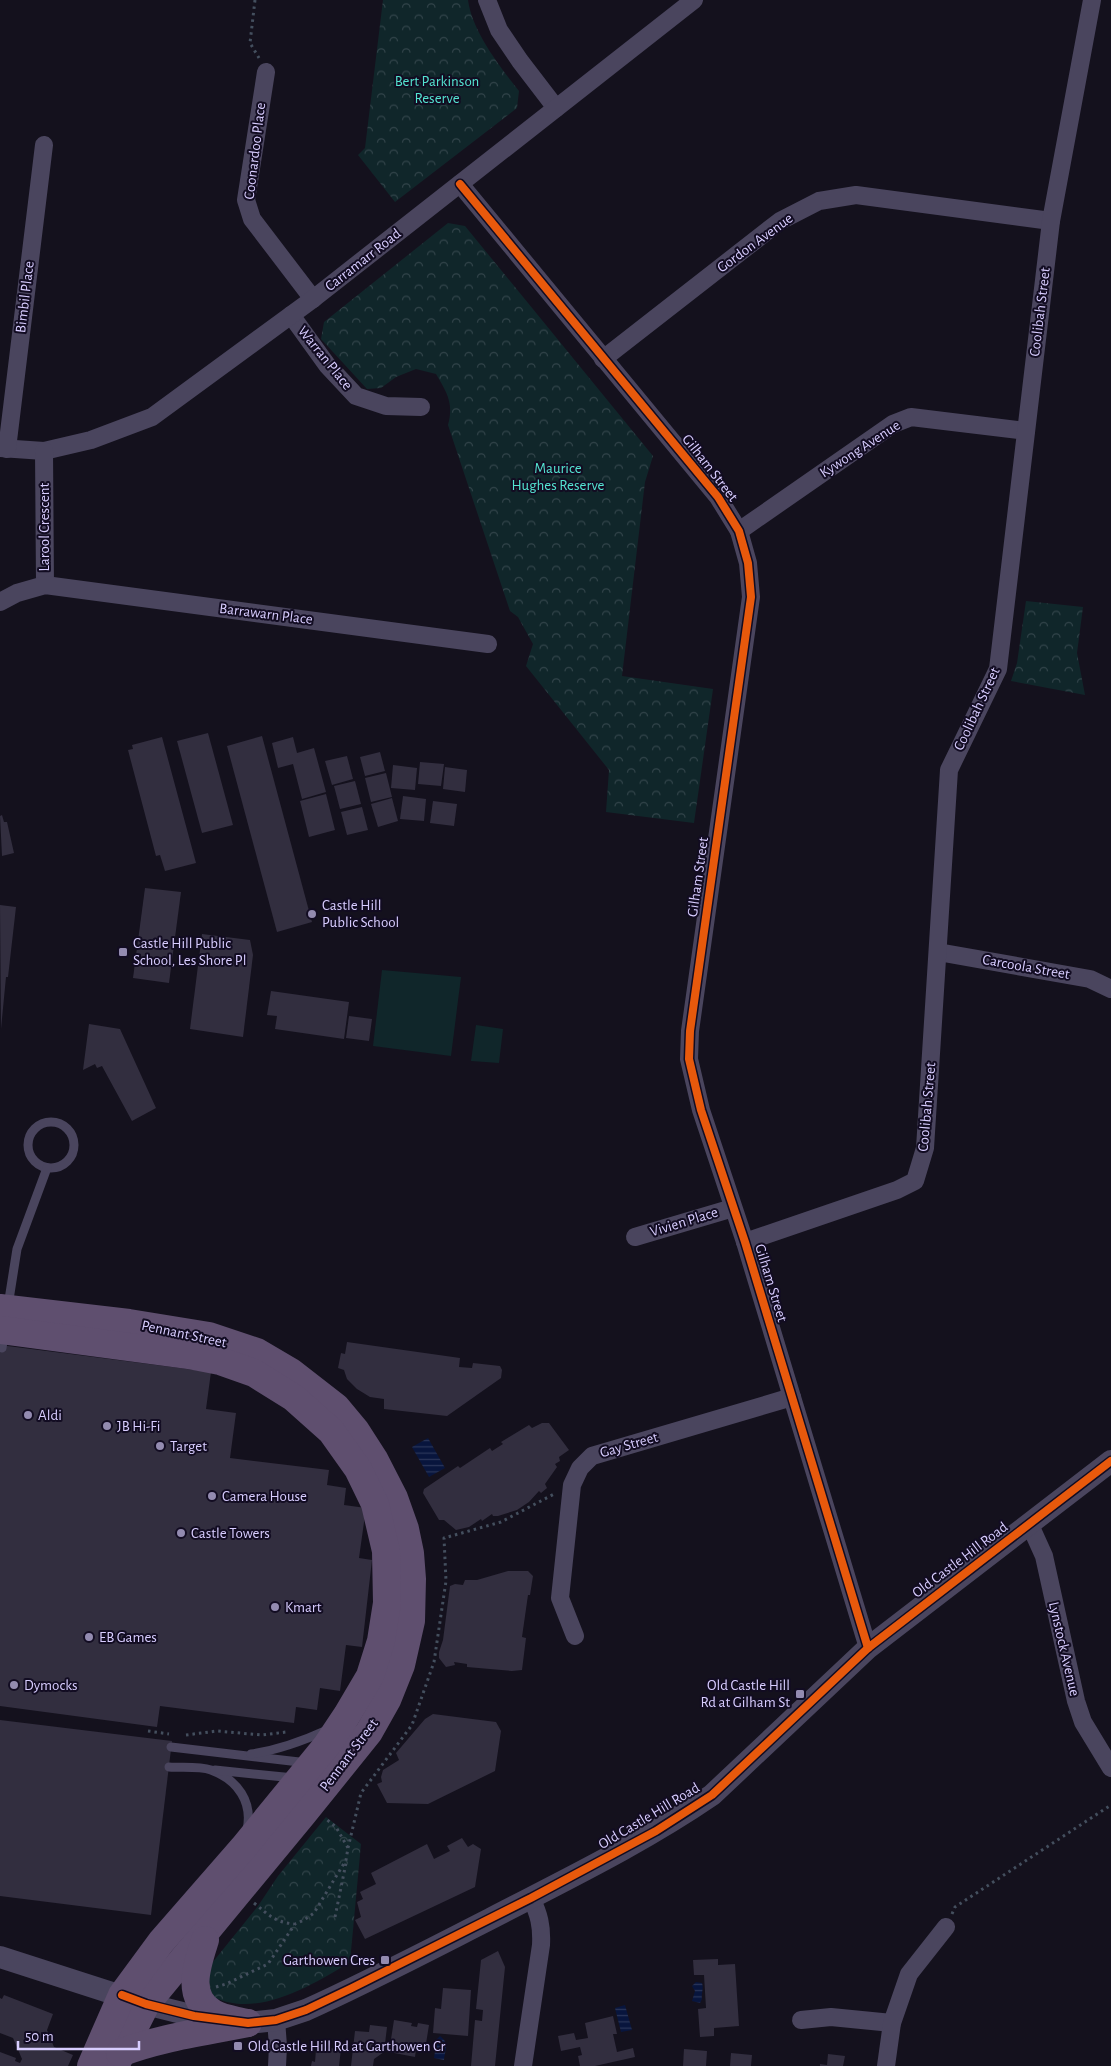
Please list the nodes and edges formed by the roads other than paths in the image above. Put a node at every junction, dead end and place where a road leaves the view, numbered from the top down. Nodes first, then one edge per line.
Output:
1 (488, 0) edge
2 (694, 0) edge
3 (1092, 0) edge
4 (266, 72) road end
5 (556, 108) junction
6 (44, 146) dead end
7 (460, 184) junction
8 (1051, 221) junction
9 (313, 299) junction
10 (291, 316) junction
11 (603, 359) junction
12 (421, 407) dead end
13 (1026, 431) junction
14 (3, 448) edge
15 (44, 451) junction
16 (739, 531) junction
17 (45, 585) junction
18 (0, 602) edge
19 (488, 644) dead end
20 (938, 952) junction
21 (1111, 989) edge
22 (48, 1168) junction
23 (733, 1208) junction
24 (635, 1237) dead end
25 (744, 1242) junction
26 (4, 1323) edge
27 (792, 1397) junction
28 (1111, 1462) edge
29 (1030, 1524) junction
30 (575, 1636) dead end
31 (868, 1648) junction
32 (347, 1715) junction
33 (171, 1747) dead end
34 (239, 1755) junction
35 (169, 1767) dead end
36 (1111, 1768) edge
37 (210, 1770) junction
38 (315, 1783) junction
39 (243, 1848) junction
40 (531, 1898) junction
41 (946, 1927) road end
42 (209, 1929) junction
43 (0, 1957) edge
44 (134, 2000) junction
45 (276, 2020) junction
46 (801, 2020) dead end
47 (248, 2023) junction
48 (892, 2024) junction
49 (118, 2060) edge
50 (91, 2066) edge
51 (277, 2066) edge
52 (523, 2066) edge
53 (886, 2066) edge

1 - 5 street
2 - 5 street, Carramarr Road
3 - 8 street, Coolibah Street
4 - 9 street, Coonardoo Place
5 - 7 street, Carramarr Road
6 - 14 street, Bimbil Place
7 - 9 street, Carramarr Road
7 - 11 street, Gilham Street
8 - 11 street, Gordon Avenue
8 - 13 street, Coolibah Street
9 - 10 street, Carramarr Road
10 - 12 street, Warran Place
10 - 15 street, Carramarr Road
11 - 16 street, Gilham Street
13 - 16 street, Kywong Avenue
13 - 20 street, Coolibah Street
14 - 15 street, Carramarr Road
15 - 17 street, Larool Crescent
16 - 23 street, Gilham Street
17 - 18 street, Larool Crescent
17 - 19 street, Barrawarn Place
20 - 21 street, Carcoola Street
20 - 25 street, Coolibah Street
22 - 22 lane
22 - 26 lane
23 - 24 street, Vivien Place
23 - 25 street, Gilham Street
25 - 27 street, Gilham Street
26 - 32 main road, Pennant Street
26 - 38 main road, Pennant Street
27 - 30 street, Gay Street
27 - 31 street, Gilham Street
28 - 29 street, Old Castle Hill Road
29 - 31 street, Old Castle Hill Road
29 - 36 street, Lynstock Avenue
31 - 40 street, Old Castle Hill Road
32 - 34 lane
32 - 38 main road, Pennant Street
33 - 34 lane
34 - 38 lane
35 - 37 lane
37 - 38 lane
37 - 39 lane
38 - 39 main road, Pennant Street
38 - 42 main road, Pennant Street
39 - 44 main road, Pennant Street
40 - 45 street, Old Castle Hill Road
40 - 52 street
41 - 48 street
42 - 44 main road, Pennant Street
42 - 47 main road
43 - 44 street, Old Castle Hill Road
44 - 47 street, Old Castle Hill Road
44 - 49 main road
44 - 50 main road
45 - 47 street, Old Castle Hill Road
45 - 51 street
46 - 48 street
47 - 49 main road
48 - 53 street

